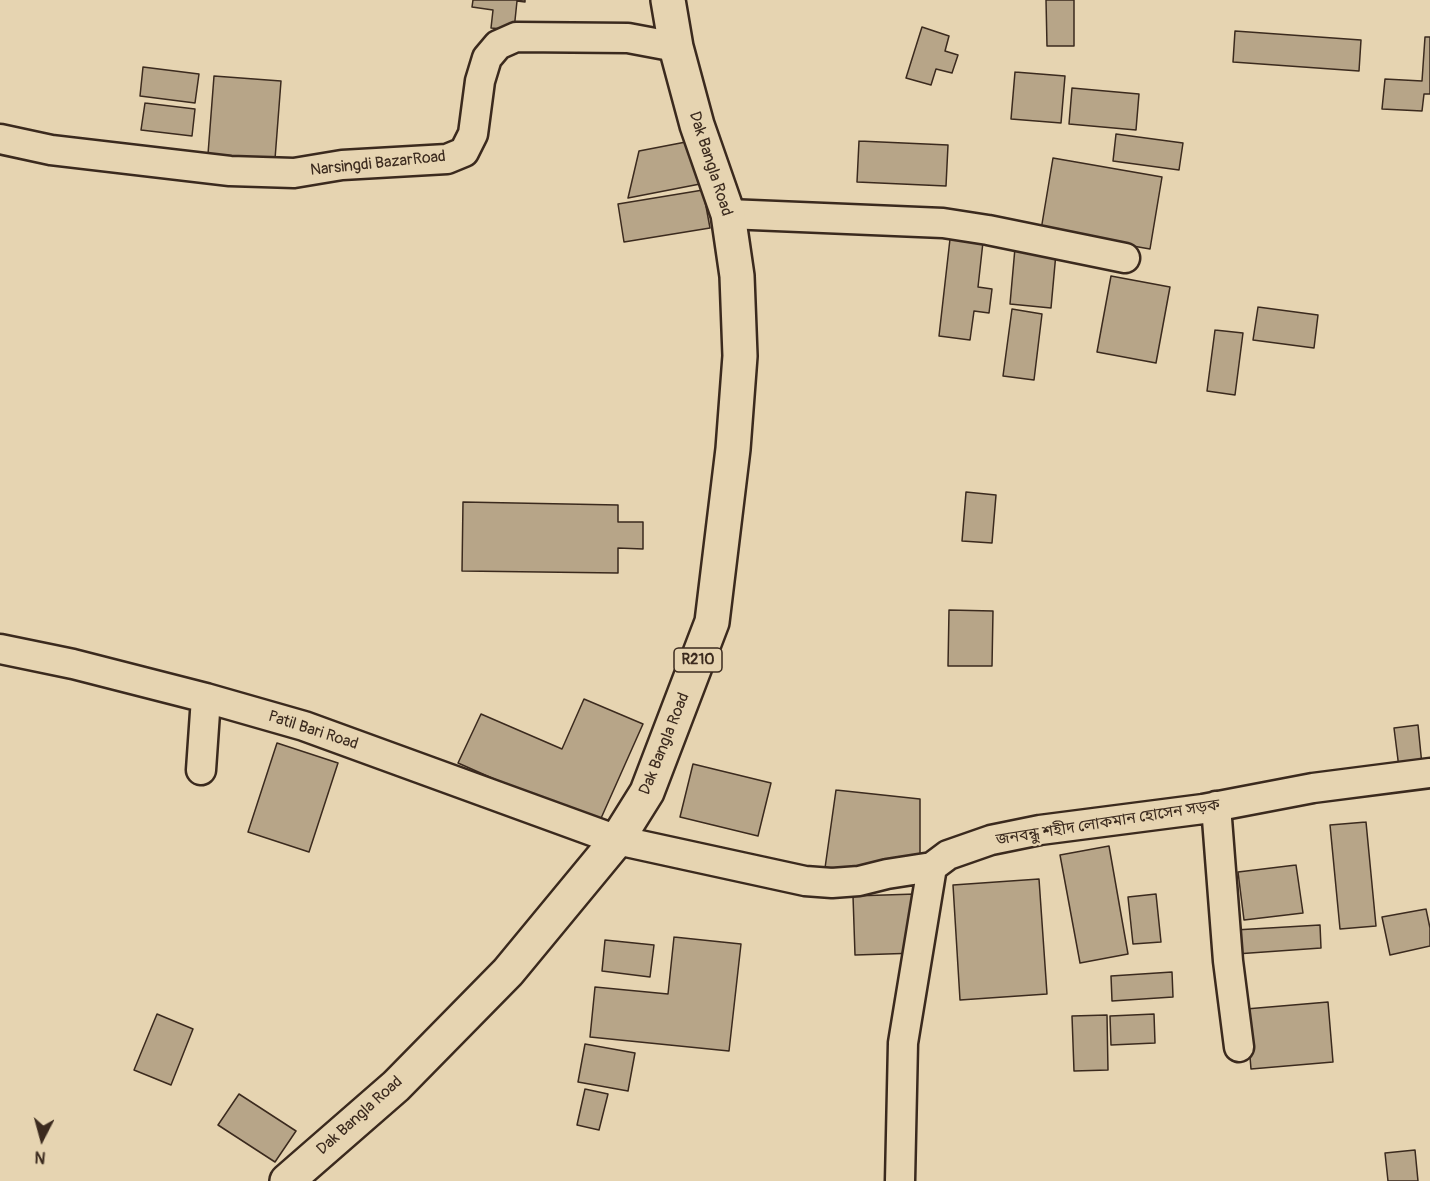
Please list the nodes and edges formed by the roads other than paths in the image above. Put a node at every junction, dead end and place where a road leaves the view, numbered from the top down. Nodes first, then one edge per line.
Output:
1 (668, 0) edge
2 (676, 47) junction
3 (0, 139) edge
4 (728, 214) junction
5 (1125, 258) dead end
6 (0, 649) edge
7 (206, 698) junction
8 (201, 770) dead end
9 (1430, 773) edge
10 (1216, 806) junction
11 (617, 840) junction
12 (932, 867) junction
13 (1239, 1047) dead end
14 (287, 1181) edge
15 (900, 1181) edge

1 - 2 main road, Dak Bangla Road / R210
2 - 3 street, Narsingdi BazarRoad
2 - 4 main road, Dak Bangla Road / R210
4 - 5 street
4 - 11 main road, Dak Bangla Road / R210
6 - 7 street, Patil Bari Road
7 - 8 street
7 - 11 street, Patil Bari Road
9 - 10 street, জনবন্ধু শহীদ লোকমান হোসেন সড়ক
10 - 12 street, জনবন্ধু শহীদ লোকমান হোসেন সড়ক
10 - 13 street
11 - 12 street, জনবন্ধু শহীদ লোকমান হোসেন সড়ক
11 - 14 main road, Dak Bangla Road / R210
12 - 15 street

